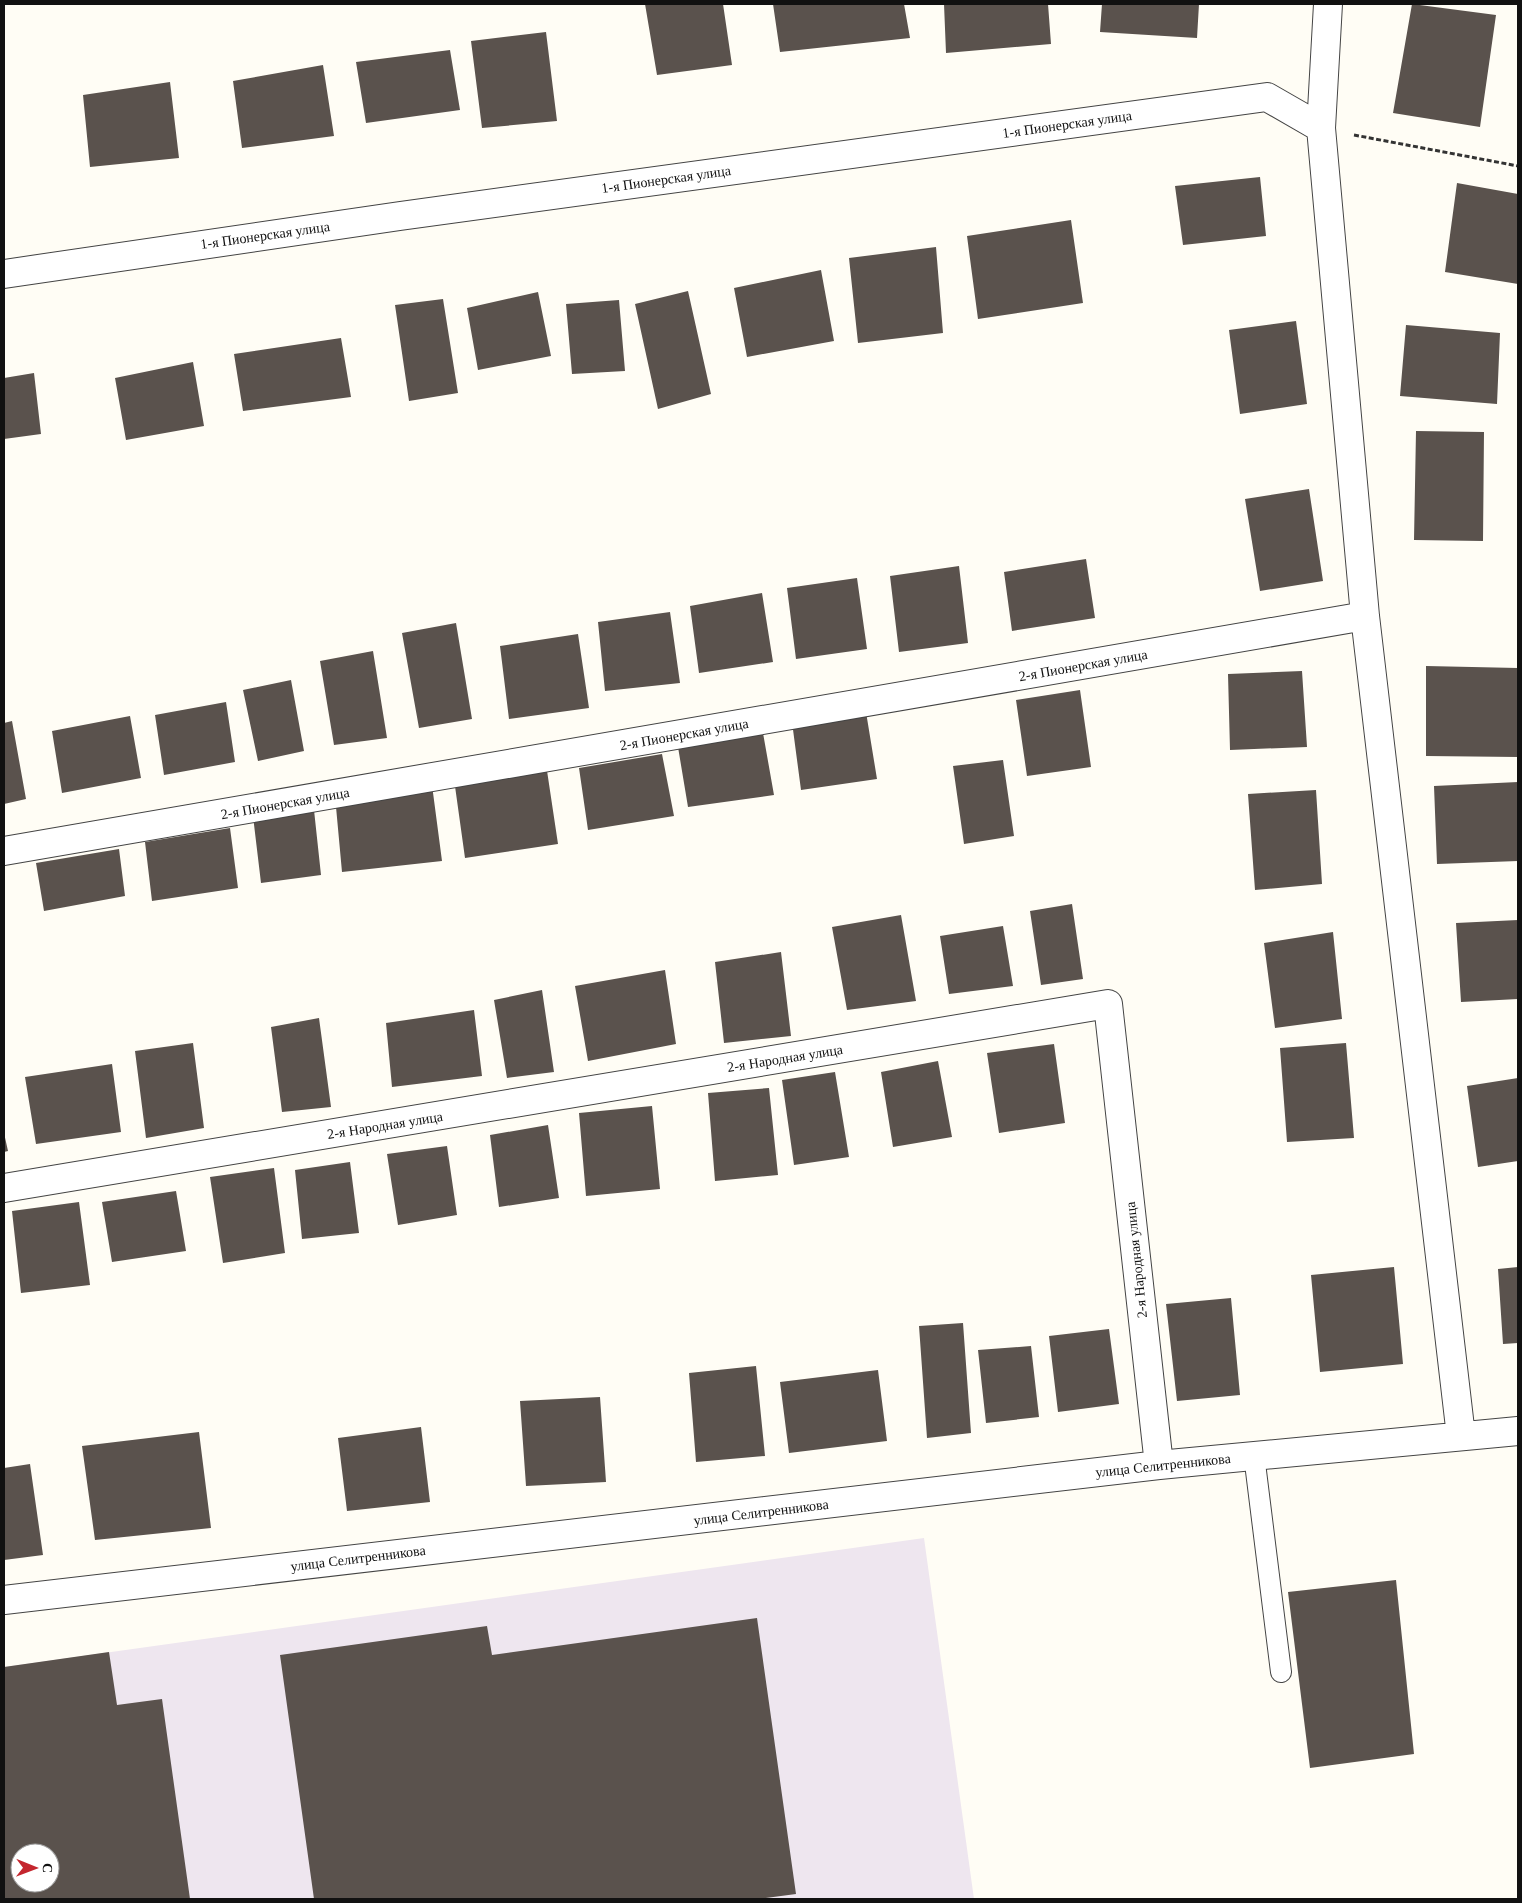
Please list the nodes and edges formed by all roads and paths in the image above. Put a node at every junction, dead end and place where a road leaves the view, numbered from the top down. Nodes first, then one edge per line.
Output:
1 (1328, 4) edge
2 (1321, 128) junction
3 (1518, 166) edge
4 (4, 274) edge
5 (1365, 616) junction
6 (4, 851) edge
7 (4, 1188) edge
8 (1518, 1431) edge
9 (1461, 1436) junction
10 (1254, 1455) junction
11 (1159, 1465) junction
12 (4, 1600) edge
13 (1281, 1672) dead end

1 - 2 street
2 - 3 path
2 - 4 street, 1-я Пионерская улица
2 - 5 street
5 - 6 street, 2-я Пионерская улица
5 - 9 street
7 - 11 street, 2-я Народная улица
8 - 9 street, улица Селитренникова
9 - 10 street, улица Селитренникова
10 - 11 street, улица Селитренникова
10 - 13 lane
11 - 12 street, улица Селитренникова

